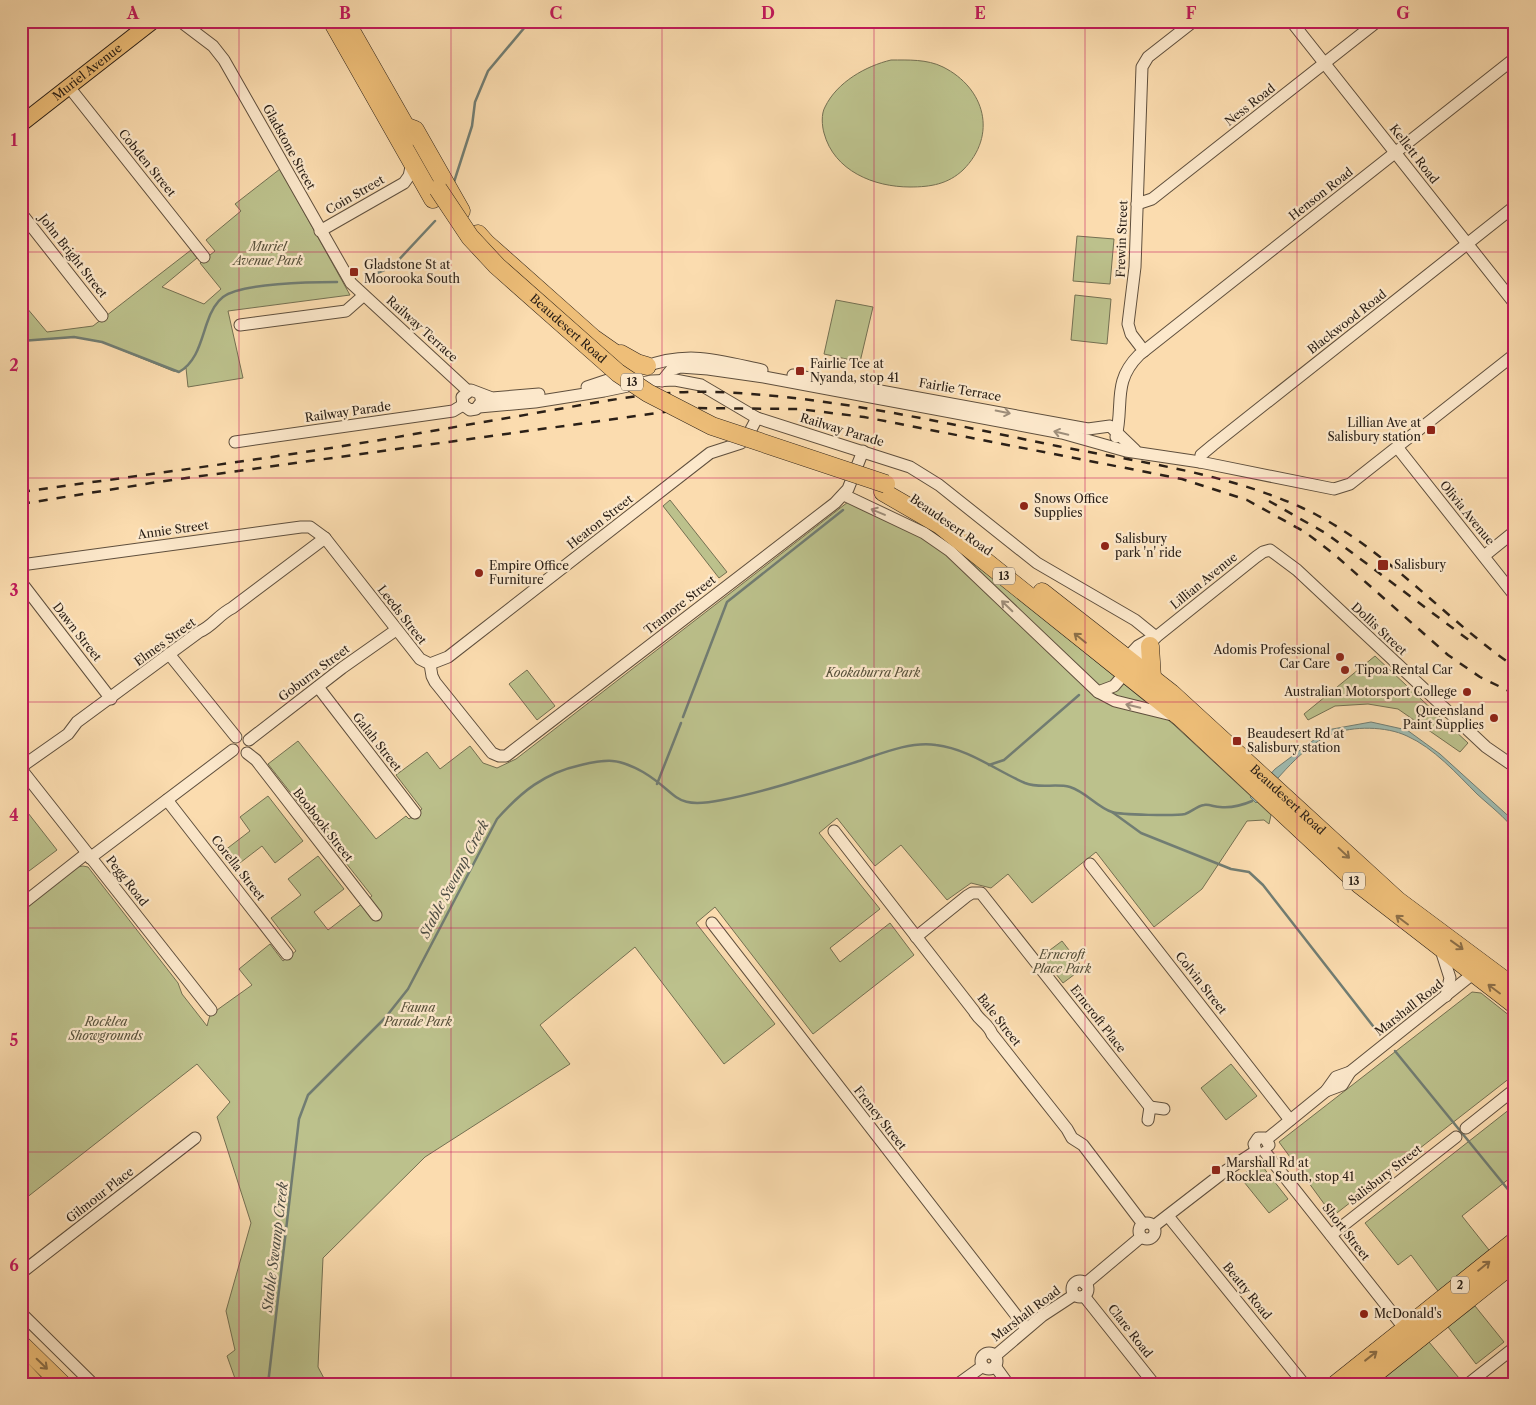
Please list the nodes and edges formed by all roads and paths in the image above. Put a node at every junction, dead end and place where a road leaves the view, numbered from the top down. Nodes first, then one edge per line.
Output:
1 (153, 21) edge
2 (180, 21) edge
3 (332, 21) edge
4 (346, 21) edge
5 (1194, 21) edge
6 (1291, 21) edge
7 (1378, 21) edge
8 (1515, 58) edge
9 (1324, 64) junction
10 (69, 87) junction
11 (21, 124) edge
12 (407, 127) junction
13 (1395, 153) junction
14 (412, 162) junction
15 (404, 183) junction
16 (433, 194) junction
17 (1137, 204) junction
18 (1515, 206) edge
19 (21, 213) edge
20 (320, 231) junction
21 (1467, 244) junction
22 (204, 257) dead end
23 (363, 296) junction
24 (1515, 304) edge
25 (564, 312) junction
26 (102, 316) dead end
27 (240, 326) dead end
28 (1144, 351) junction
29 (1515, 354) edge
30 (683, 362) junction
31 (635, 374) junction
32 (662, 381) junction
33 (701, 385) junction
34 (468, 391) junction
35 (480, 395) junction
36 (1119, 404) junction
37 (463, 405) junction
38 (479, 407) junction
39 (757, 418) junction
40 (1106, 426) junction
41 (1117, 433) junction
42 (235, 442) dead end
43 (1109, 445) junction
44 (1397, 447) junction
45 (1135, 450) junction
46 (863, 451) junction
47 (1200, 462) junction
48 (844, 495) junction
49 (1515, 531) edge
50 (325, 538) junction
51 (1270, 550) joint
52 (1484, 556) junction
53 (21, 565) edge
54 (21, 582) edge
55 (1515, 596) edge
56 (396, 630) junction
57 (1153, 642) junction
58 (169, 654) junction
59 (430, 664) junction
60 (1125, 665) junction
61 (1152, 678) junction
62 (318, 687) junction
63 (1098, 692) junction
64 (111, 699) junction
65 (1180, 717) junction
66 (236, 737) junction
67 (249, 740) junction
68 (233, 750) junction
69 (247, 753) junction
70 (492, 753) joint
71 (1515, 767) edge
72 (21, 768) edge
73 (1252, 775) junction
74 (167, 800) junction
75 (1278, 800) junction
76 (415, 813) dead end
77 (834, 831) dead end
78 (89, 855) junction
79 (1090, 864) dead end
80 (21, 905) edge
81 (376, 915) dead end
82 (712, 923) dead end
83 (916, 937) junction
84 (1441, 949) junction
85 (287, 954) dead end
86 (1479, 969) junction
87 (1515, 988) edge
88 (1446, 996) junction
89 (1515, 1005) edge
90 (211, 1010) dead end
91 (1515, 1089) edge
92 (1150, 1107) junction
93 (1164, 1109) dead end
94 (1148, 1120) dead end
95 (1290, 1120) junction
96 (1466, 1128) dead end
97 (1456, 1137) dead end
98 (195, 1138) dead end
99 (1260, 1151) junction
100 (1168, 1216) junction
101 (1148, 1225) junction
102 (1331, 1235) junction
103 (1515, 1241) edge
104 (1515, 1262) edge
105 (21, 1273) edge
106 (1079, 1296) junction
107 (21, 1313) edge
108 (1026, 1328) junction
109 (1406, 1329) junction
110 (21, 1344) edge
111 (1515, 1347) edge
112 (991, 1363) junction
113 (21, 1369) edge
114 (36, 1384) edge
115 (62, 1384) edge
116 (93, 1384) edge
117 (958, 1384) edge
118 (1008, 1384) edge
119 (1154, 1384) edge
120 (1304, 1384) edge
121 (1336, 1384) edge
122 (1362, 1384) edge
123 (1468, 1384) edge

1 - 10 main road, Muriel Avenue
2 - 20 street, Gladstone Street
3 - 14 highway, Beaudesert Road / 13
4 - 12 highway, Beaudesert Road / 13
5 - 17 street, Frewin Street
6 - 9 street, Kellett Road
7 - 9 street, Ness Road
8 - 13 street, Henson Road
9 - 13 street, Kellett Road
9 - 17 street, Ness Road
10 - 11 main road, Muriel Avenue
10 - 22 street, Cobden Street
12 - 16 highway, Beaudesert Road / 13
12 - 25 highway
13 - 21 street, Kellett Road
13 - 28 street, Henson Road
14 - 15 street, Coin Street
14 - 16 highway, Beaudesert Road / 13
15 - 16 street, Coin Street
15 - 20 street, Coin Street
16 - 60 highway, Beaudesert Road / 13
17 - 28 street, Frewin Street
18 - 21 street, Blackwood Road
19 - 26 street, John Bright Street
20 - 23 street, Gladstone Street
21 - 24 street, Kellett Road
21 - 47 street, Blackwood Road
23 - 27 street
23 - 34 street, Railway Terrace
25 - 31 highway
25 - 31 highway
28 - 36 street
29 - 44 street
30 - 31 street, Fairlie Terrace
30 - 32 street, Fairlie Terrace
30 - 33 street
30 -> 40 street, Fairlie Terrace
43 -> 30 street, Fairlie Terrace
31 - 32 street, Railway Parade
31 - 35 street, Railway Parade
31 - 38 street, Railway Parade
32 - 33 street, Railway Parade
33 - 39 street, Railway Parade
34 - 35 street
34 - 37 street
35 - 38 street
36 - 40 street
36 - 41 street
37 - 38 street
37 - 42 street, Railway Parade
39 - 46 street, Railway Parade
39 - 59 street, Heaton Street
40 - 41 street
41 - 43 street
41 - 45 street
43 - 45 street, Fairlie Terrace
44 - 47 street, Fairlie Terrace
44 - 52 street, Olivia Avenue
45 - 47 street, Fairlie Terrace
46 - 48 street, Tramore Street
46 - 57 street, Railway Parade
63 -> 48 street, Beaudesert Road
48 - 70 street, Tramore Street
49 - 52 street
50 - 53 street, Annie Street
50 - 56 street, Leeds Street
50 - 58 street, Elmes Street
51 - 57 street, Lillian Avenue
51 - 71 street, Dollis Street
52 - 55 street, Olivia Avenue
54 - 64 street, Dawn Street
56 - 59 street, Leeds Street
56 - 62 street, Goburra Street
57 - 60 street, Lillian Avenue
57 - 61 highway
58 - 64 street, Elmes Street
58 - 66 street
59 - 70 street, Leeds Street
60 - 61 highway, Beaudesert Road / 13
60 - 63 street
60 - 65 highway, Beaudesert Road / 13
61 - 73 highway, Beaudesert Road / 13
62 - 67 street, Goburra Street
62 - 76 street, Galah Street
65 -> 63 street, Beaudesert Road
64 - 72 street, Elmes Street
65 - 73 highway, Beaudesert Road / 13
66 - 67 street
66 - 68 street
67 - 69 street
68 - 69 street
68 - 74 street
69 - 81 street, Boobook Street
72 - 78 street, Pegg Road
73 - 75 highway, Beaudesert Road / 13
74 - 78 street
74 - 85 street, Corella Street
84 -> 75 highway, Beaudesert Road / 13
75 -> 86 highway, Beaudesert Road / 13
77 - 83 street, Bale Street
78 - 80 street
78 - 90 street, Pegg Road
79 - 95 street, Colvin Street
82 - 108 street, Freney Street
83 - 92 street, Erncroft Place
83 - 101 street, Bale Street
84 - 86 highway, Beaudesert Road / 13
84 - 88 street
86 - 87 highway, Beaudesert Road / 13
86 - 88 street, Marshall Road
89 -> 86 highway, Beaudesert Road / 13
88 - 95 street, Marshall Road
91 - 96 street
92 - 93 street
92 - 94 street
95 - 99 street, Marshall Road
97 - 102 street, Salisbury Street
98 - 105 street, Gilmour Place
99 - 100 street
99 - 102 street, Short Street
100 - 101 street
100 - 120 street, Beatty Road
101 - 106 street
102 - 109 street, Short Street
109 -> 103 highway, 2
104 - 122 highway, 2
106 - 108 street, Marshall Road
106 - 119 street, Clare Road
107 - 116 street
108 - 112 street, Marshall Road
121 -> 109 highway, 2
110 -> 115 highway
111 - 123 street
112 - 117 street, Marshall Road
112 - 118 street
113 - 114 highway

